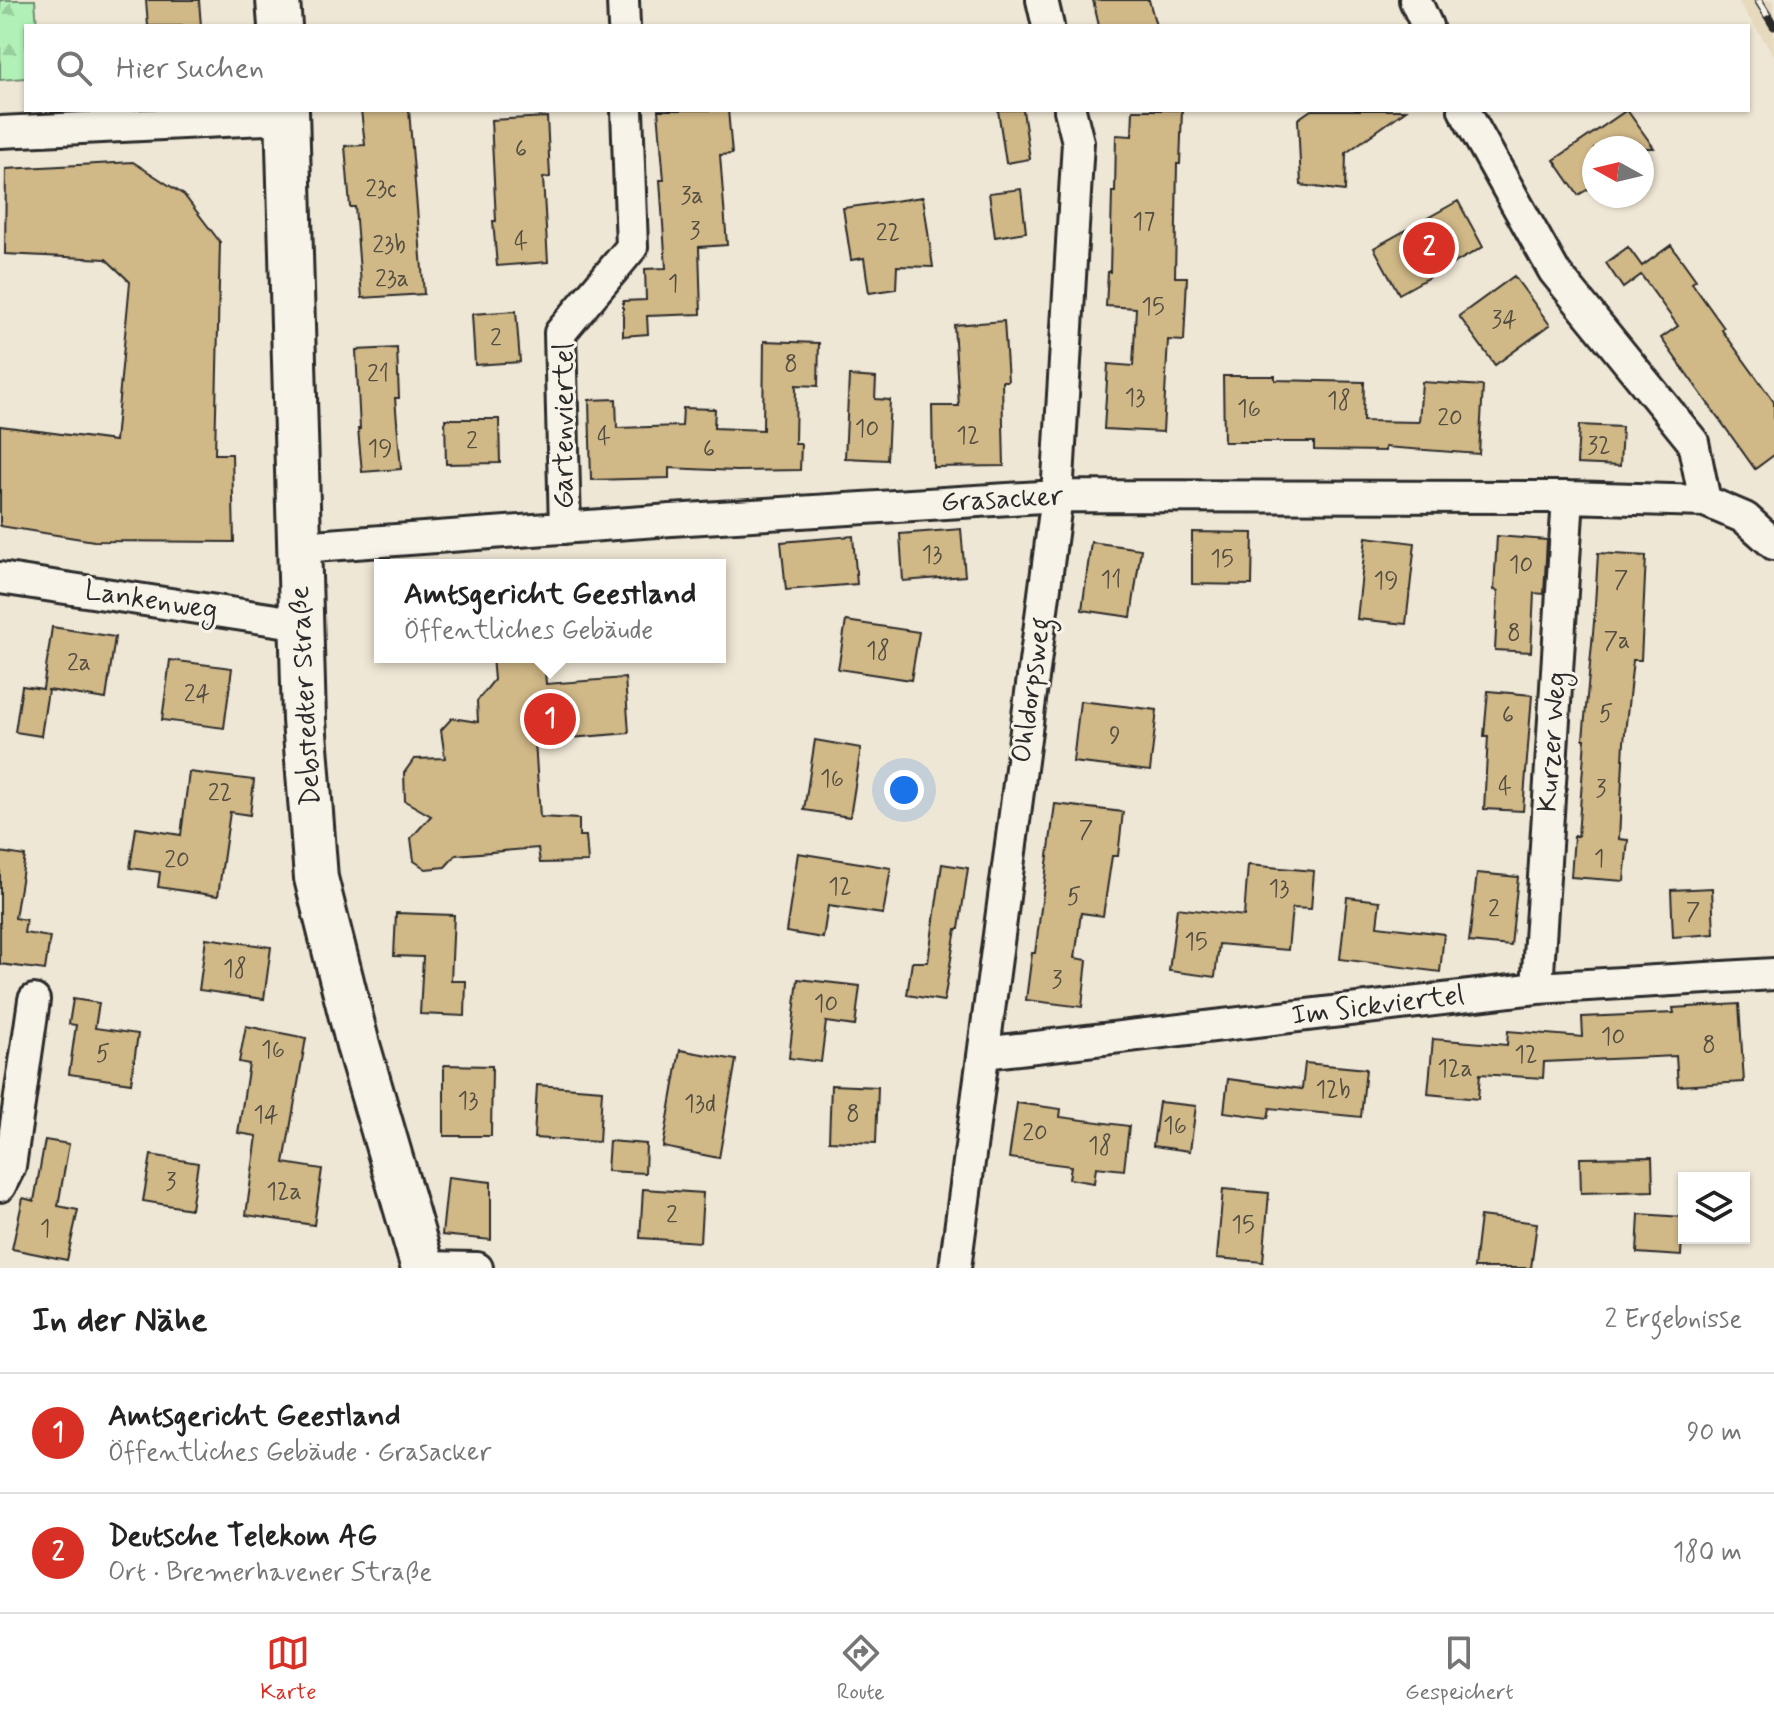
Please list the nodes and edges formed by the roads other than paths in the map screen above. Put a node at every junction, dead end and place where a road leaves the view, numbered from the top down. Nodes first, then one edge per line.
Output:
1 (278, 0) edge
2 (623, 0) edge
3 (1042, 0) edge
4 (1415, 0) edge
5 (280, 24) edge
6 (624, 24) edge
7 (1048, 24) edge
8 (1426, 24) edge
9 (627, 112) edge
10 (1070, 112) edge
11 (1465, 112) edge
12 (287, 114) edge
13 (0, 132) edge
14 (1057, 496) junction
15 (1568, 497) junction
16 (1705, 501) junction
17 (565, 528) junction
18 (1774, 544) edge
19 (300, 547) junction
20 (0, 578) edge
21 (302, 624) junction
22 (1774, 974) edge
23 (1537, 988) junction
24 (34, 1000) dead end
25 (984, 1053) junction
26 (0, 1186) edge
27 (423, 1267) edge
28 (477, 1268) edge
29 (955, 1268) edge

1 - 5 main road
2 - 6 street
3 - 7 street
4 - 8 street
9 - 17 street, Gartenviertel
10 - 14 street, Ohldorpsweg
11 - 16 street
12 - 13 street
12 - 19 main road, Debstedter Straße
14 - 15 street, Grasacker
14 - 17 street, Grasacker
14 - 25 street, Ohldorpsweg
15 - 16 street, Grasacker
15 - 23 street, Kurzer Weg
16 - 18 street
17 - 19 street, Grasacker
19 - 21 main road, Debstedter Straße
20 - 21 street, Lankenweg
21 - 27 main road, Debstedter Straße
22 - 23 street, Im Sickviertel
23 - 25 street, Im Sickviertel
24 - 26 street
25 - 29 street, Ohldorpsweg
27 - 28 street

